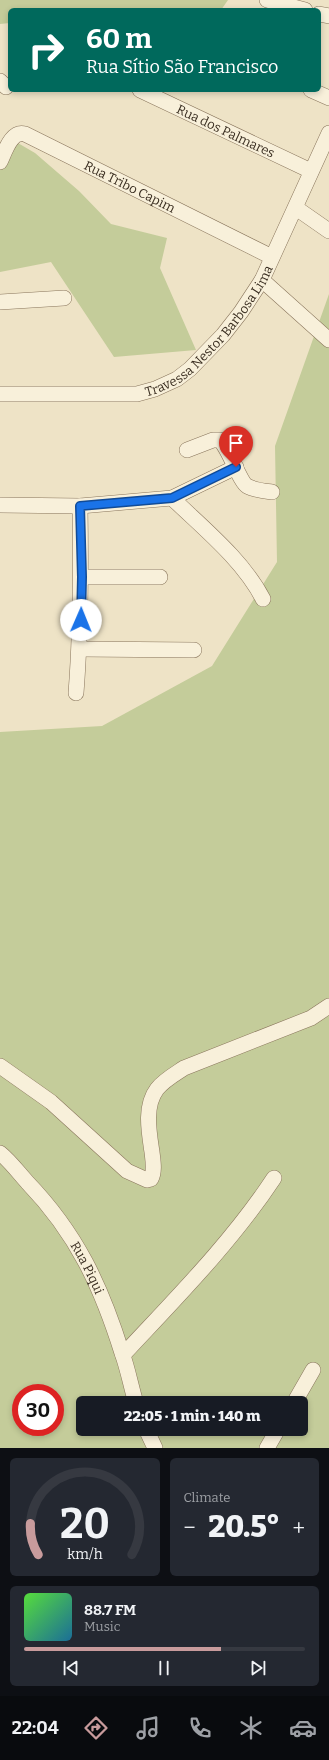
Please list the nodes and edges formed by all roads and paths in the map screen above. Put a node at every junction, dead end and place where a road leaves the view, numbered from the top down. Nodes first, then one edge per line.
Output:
1 (267, 0) edge
2 (288, 5) edge
3 (298, 8) edge
4 (144, 92) edge
5 (316, 92) edge
6 (329, 98) edge
7 (329, 133) edge
8 (0, 162) edge
9 (311, 171) junction
10 (296, 208) junction
11 (329, 231) edge
12 (272, 257) junction
13 (262, 280) junction
14 (64, 298) dead end
15 (0, 302) edge
16 (329, 340) edge
17 (0, 394) edge
18 (187, 450) dead end
19 (236, 467) junction
20 (272, 492) dead end
21 (172, 498) junction
22 (0, 505) edge
23 (80, 506) junction
24 (82, 577) junction
25 (160, 578) dead end
26 (262, 599) dead end
27 (80, 649) junction
28 (194, 650) dead end
29 (76, 693) dead end
30 (329, 1006) edge
31 (0, 1066) edge
32 (0, 1153) edge
33 (274, 1178) dead end
34 (123, 1355) junction
35 (313, 1370) dead end
36 (134, 1396) edge
37 (298, 1396) edge
38 (149, 1436) edge
39 (274, 1436) edge
40 (155, 1448) edge
41 (267, 1448) edge

1 - 2 street
2 - 3 street
4 - 9 street, Rua dos Palmares
5 - 6 street
7 - 9 street, Travessa Nestor Barbosa Lima
8 - 12 street, Rua Tribo Capim
9 - 10 street, Travessa Nestor Barbosa Lima
10 - 11 street
10 - 12 street, Travessa Nestor Barbosa Lima
12 - 13 street, Travessa Nestor Barbosa Lima
13 - 16 street
13 - 17 street, Travessa Nestor Barbosa Lima
14 - 15 street
18 - 19 street
19 - 20 street
19 - 21 street
21 - 23 street
21 - 26 street
22 - 23 street
23 - 24 street
24 - 25 street
24 - 27 street
27 - 28 street
27 - 29 street
30 - 31 street
32 - 34 street, Rua Piqui
33 - 34 street
34 - 36 street, Rua Piqui
35 - 37 street
38 - 40 street
39 - 41 street

